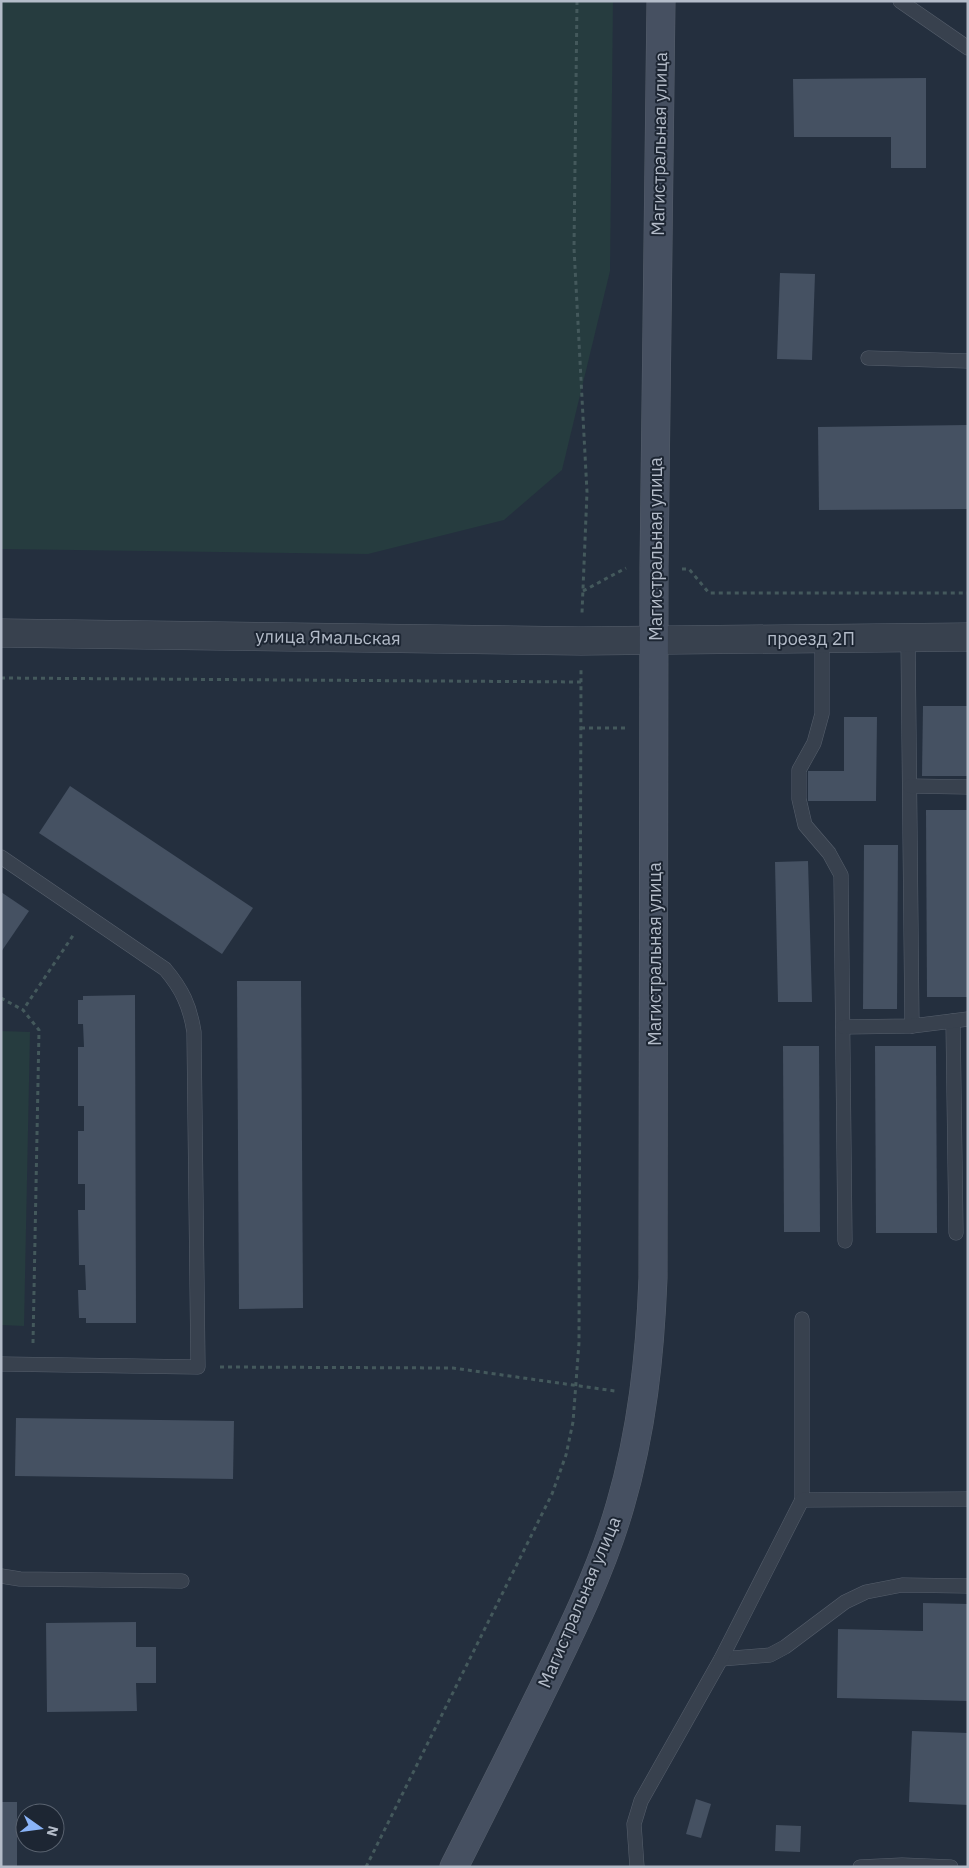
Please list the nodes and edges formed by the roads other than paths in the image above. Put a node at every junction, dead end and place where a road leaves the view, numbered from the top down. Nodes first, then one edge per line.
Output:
1 (661, 1) edge
2 (900, 1) edge
3 (968, 48) edge
4 (868, 358) dead end
5 (968, 361) edge
6 (1, 633) edge
7 (968, 637) edge
8 (822, 638) junction
9 (908, 638) junction
10 (654, 639) junction
11 (910, 786) junction
12 (968, 787) edge
13 (1, 857) edge
14 (968, 1019) edge
15 (954, 1020) junction
16 (912, 1026) junction
17 (843, 1027) junction
18 (956, 1233) dead end
19 (845, 1241) dead end
20 (802, 1319) dead end
21 (1, 1364) edge
22 (968, 1499) edge
23 (802, 1500) junction
24 (1, 1576) edge
25 (182, 1581) dead end
26 (968, 1586) edge
27 (721, 1658) junction
28 (454, 1867) edge
29 (637, 1867) edge
30 (860, 1867) edge
31 (951, 1867) edge

1 - 10 main road, Магистральная улица
2 - 3 lane
4 - 5 lane
6 - 10 street, улица Ямальская
7 - 9 street, проезд 2П
8 - 9 street, проезд 2П
8 - 10 street, проезд 2П
8 - 17 lane
9 - 11 lane
10 - 28 main road, Магистральная улица
11 - 12 lane
11 - 16 lane
13 - 21 lane
14 - 15 lane
15 - 16 lane
15 - 18 lane
16 - 17 lane
17 - 19 lane
20 - 23 lane
22 - 23 lane
23 - 27 lane
24 - 25 lane
26 - 27 lane
27 - 29 lane
30 - 31 lane

